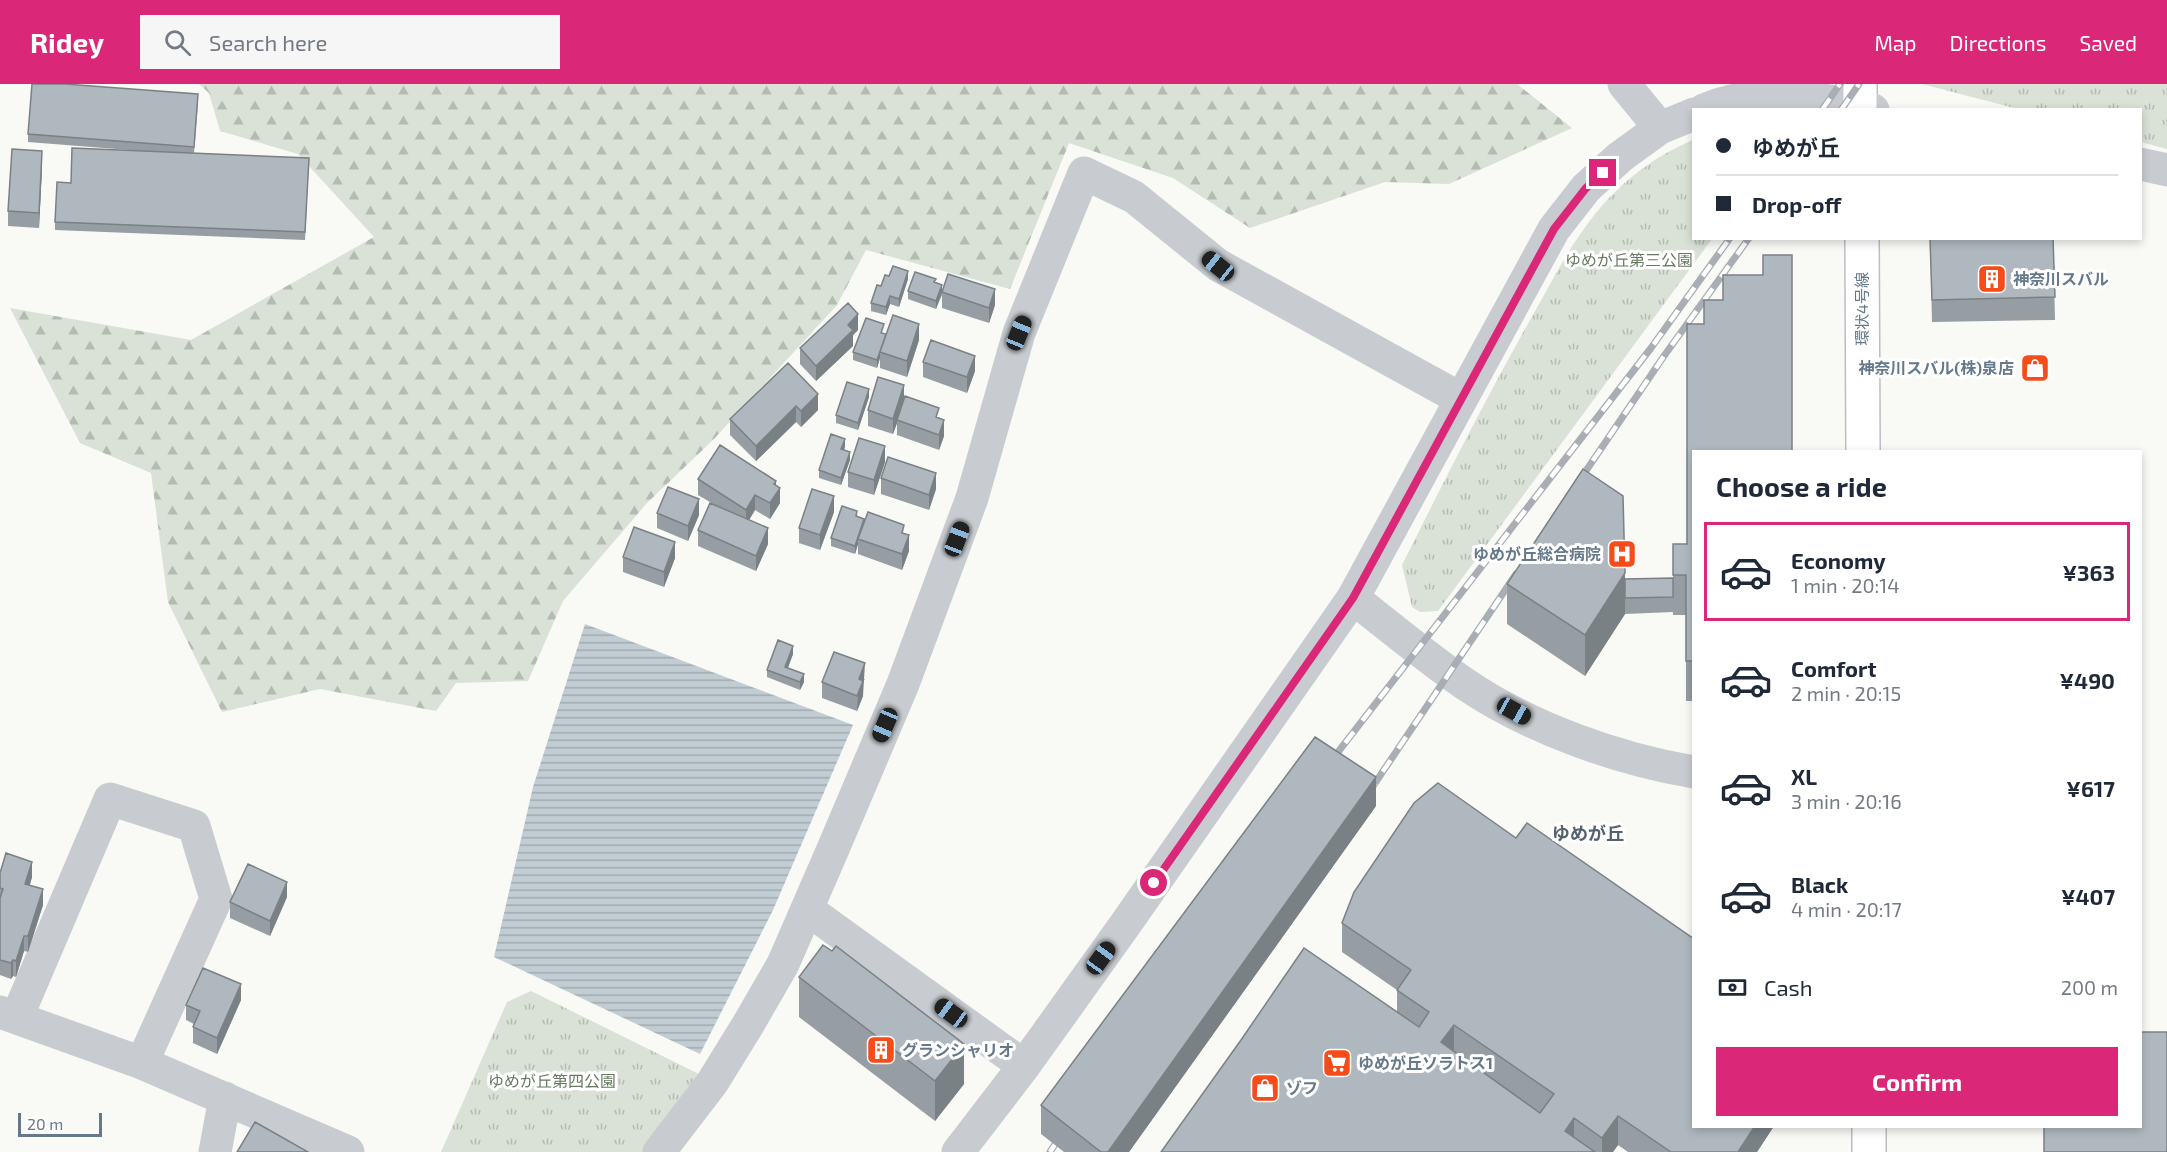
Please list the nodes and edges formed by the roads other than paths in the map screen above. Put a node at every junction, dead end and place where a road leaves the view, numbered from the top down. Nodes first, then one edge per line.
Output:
1 (1624, 84) edge
2 (1863, 103) edge
3 (1709, 108) edge
4 (1692, 115) edge
5 (1660, 128) junction
6 (2142, 164) edge
7 (2167, 170) edge
8 (1862, 240) edge
9 (1461, 399) junction
10 (1863, 450) edge
11 (1353, 598) junction
12 (1692, 772) edge
13 (807, 909) junction
14 (8, 1014) edge
15 (142, 1063) junction
16 (1024, 1066) junction
17 (225, 1098) junction
18 (1869, 1128) edge
19 (215, 1152) edge
20 (348, 1152) edge
21 (659, 1152) edge
22 (958, 1152) edge
23 (1869, 1152) edge

1 - 5 street
2 - 3 street
4 - 5 street
5 - 9 street
6 - 7 street
8 - 10 main road, 環状4号線
9 - 11 street
9 - 13 street
11 - 12 street
11 - 16 street
13 - 16 street
13 - 21 street
14 - 15 street
14 - 15 street
15 - 17 street
16 - 22 street
17 - 19 street
17 - 20 street
18 - 23 main road

